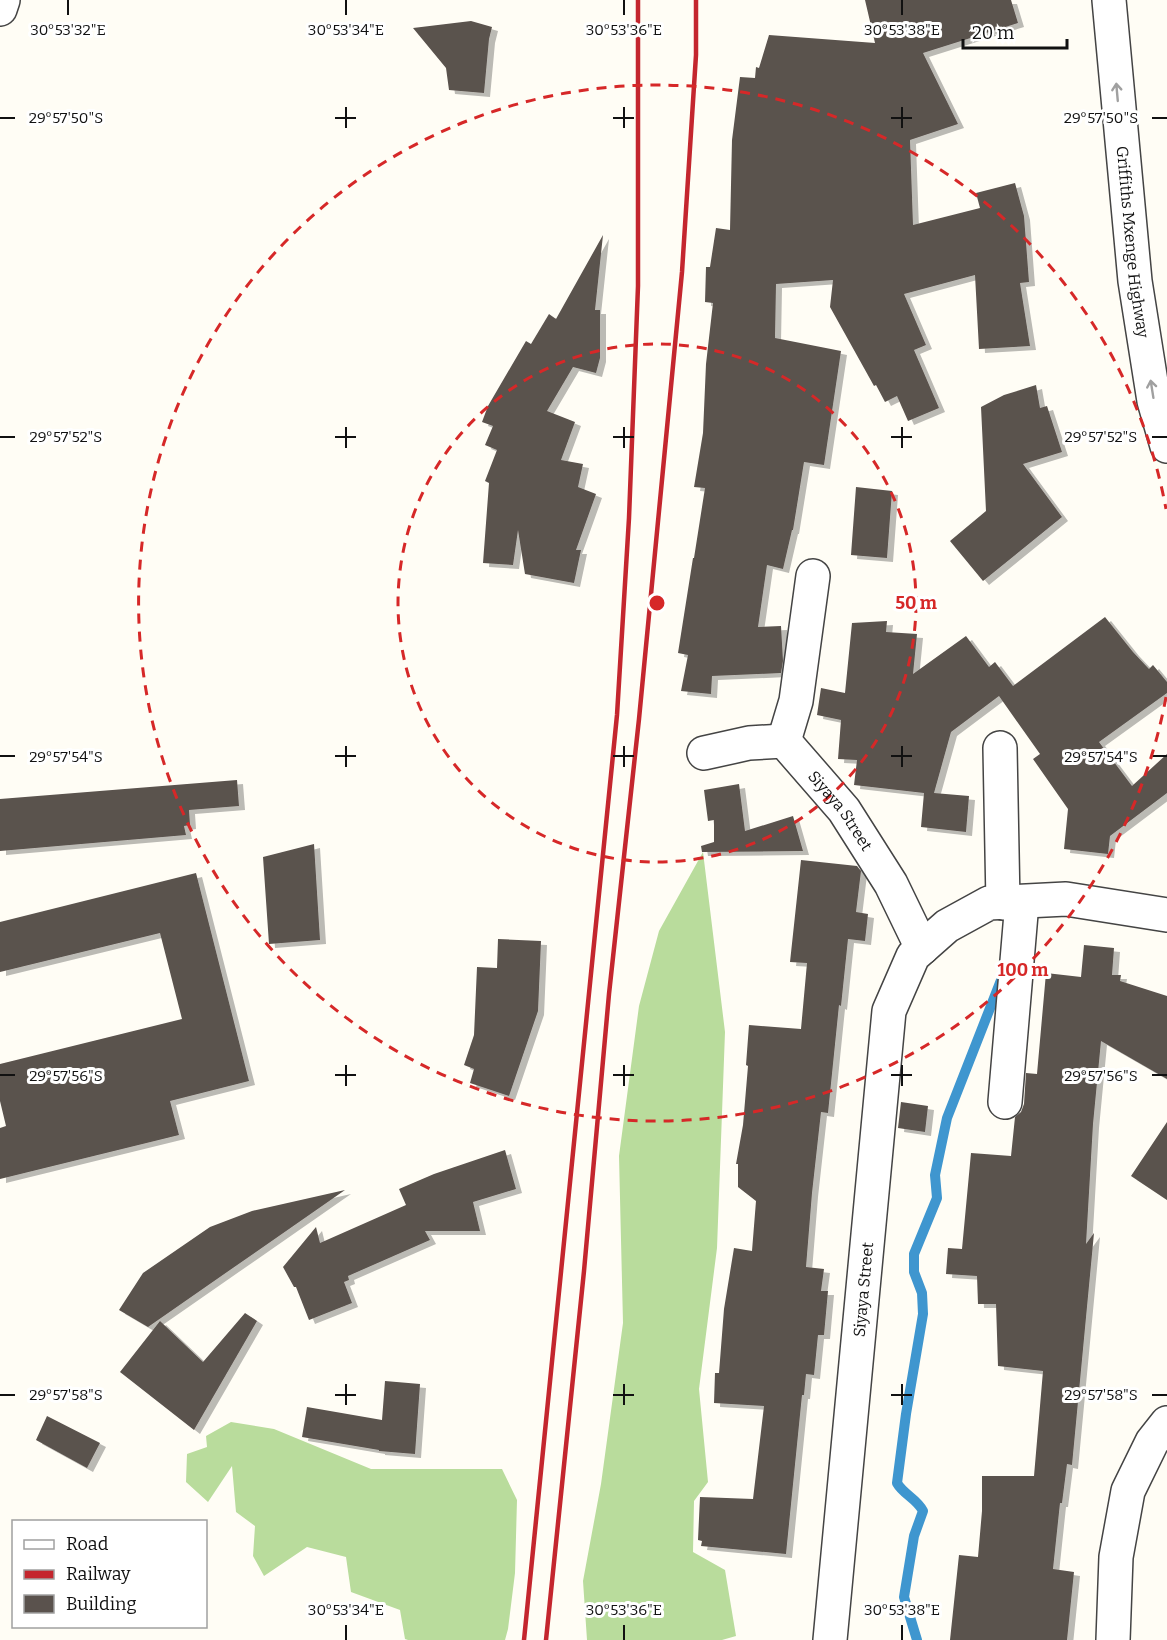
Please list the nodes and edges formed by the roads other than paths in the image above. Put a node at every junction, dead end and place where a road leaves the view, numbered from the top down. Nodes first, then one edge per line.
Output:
1 (3, 0) edge
2 (1109, 0) edge
3 (0, 9) edge
4 (1167, 446) edge
5 (813, 576) dead end
6 (784, 741) junction
7 (1000, 748) dead end
8 (704, 753) dead end
9 (1013, 902) junction
10 (1167, 915) edge
11 (922, 948) junction
12 (1005, 1102) dead end
13 (1167, 1423) edge
14 (1120, 1636) edge
15 (830, 1640) edge

1 - 3 street
4 -> 2 street, Griffiths Mxenge Highway
5 - 6 street
6 - 8 street
6 - 11 street, Siyaya Street
7 - 9 street
9 - 10 street, Siyaya Street
9 - 11 street, Siyaya Street
9 - 12 street
11 - 15 street, Siyaya Street
13 - 14 street

